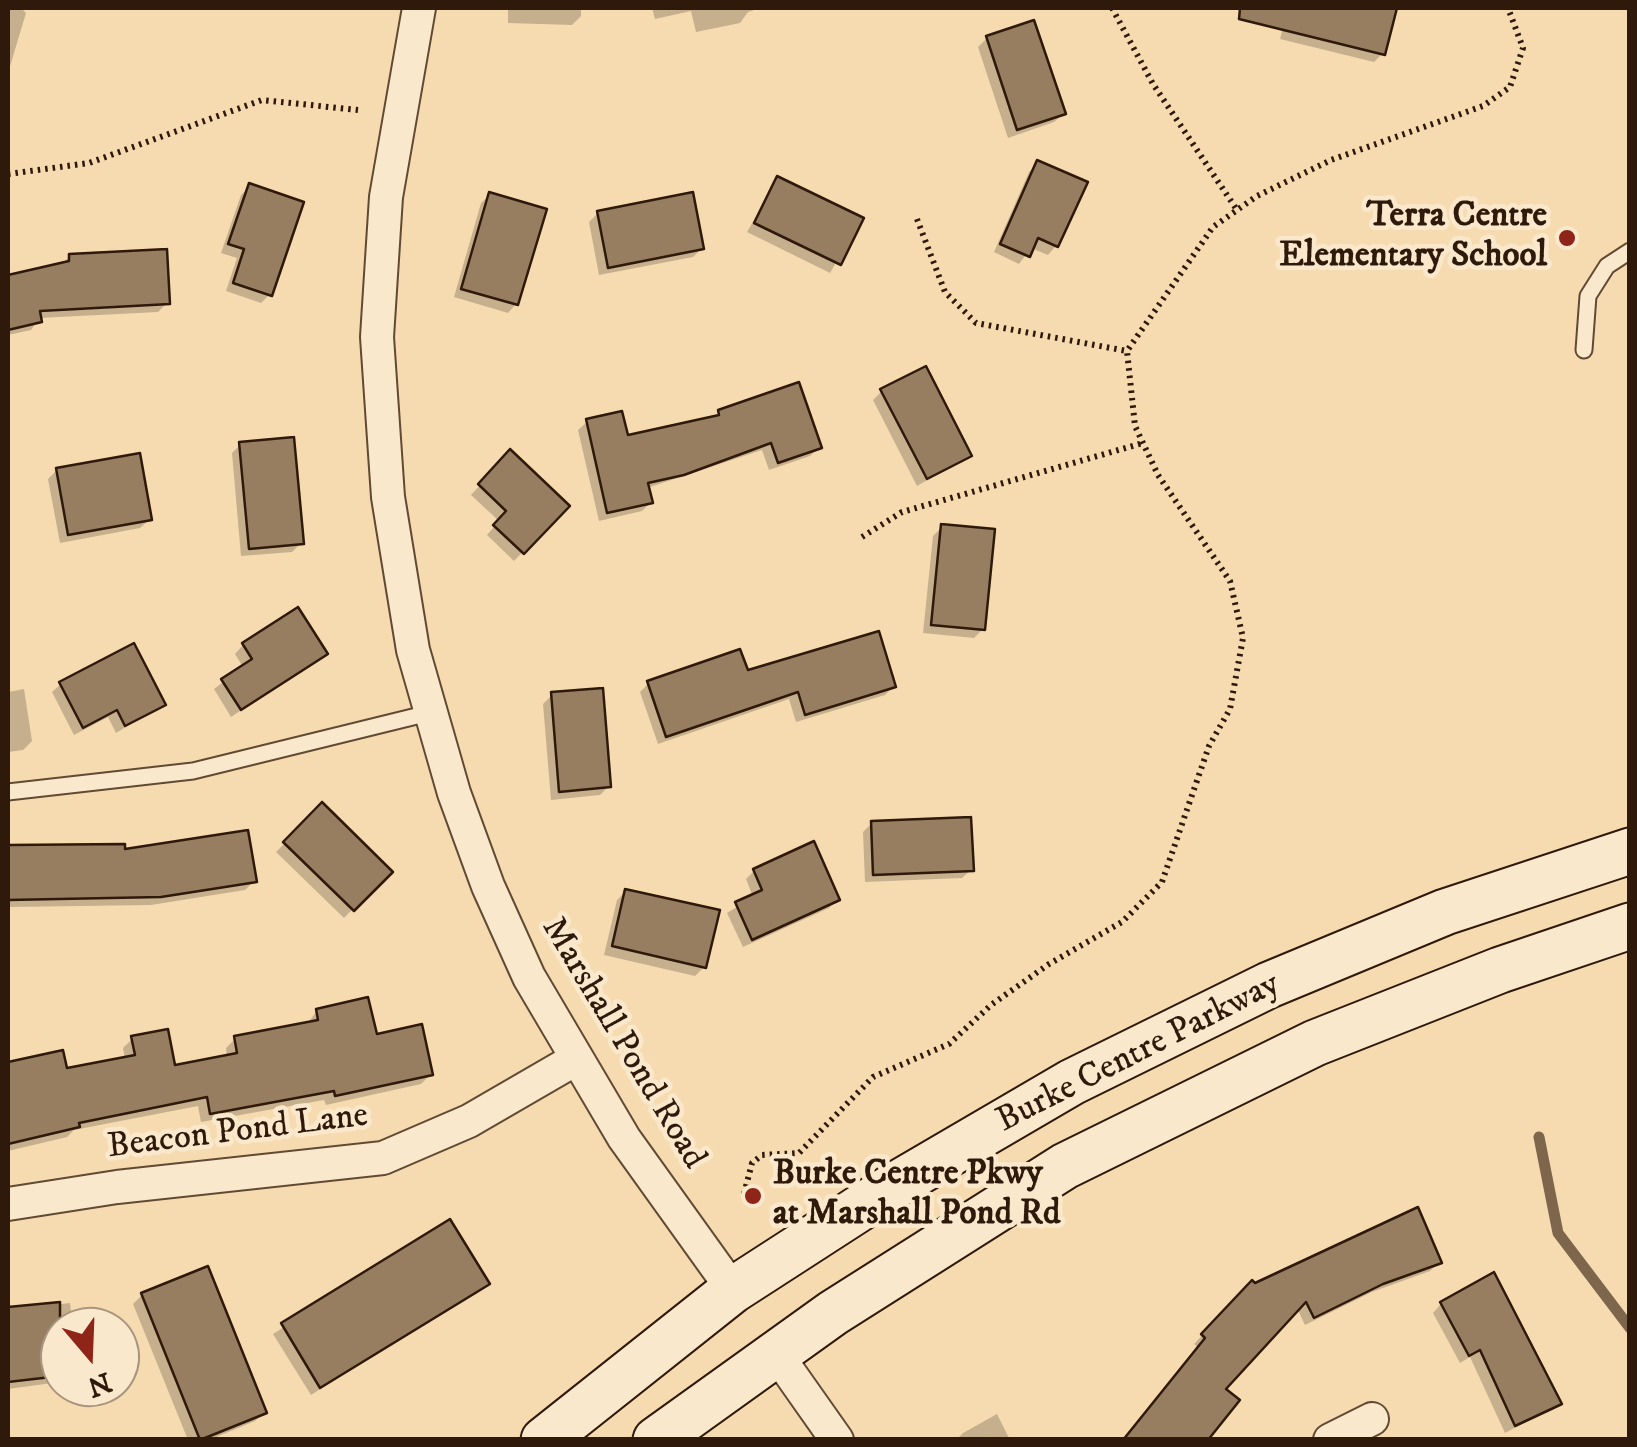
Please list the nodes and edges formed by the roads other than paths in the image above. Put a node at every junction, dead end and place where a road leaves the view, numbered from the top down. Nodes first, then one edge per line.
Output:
1 (419, 8) edge
2 (1630, 251) edge
3 (1584, 350) dead end
4 (429, 713) junction
5 (8, 792) edge
6 (1630, 851) edge
7 (1630, 926) edge
8 (576, 1059) junction
9 (8, 1204) edge
10 (732, 1290) junction
11 (775, 1352) junction
12 (1372, 1419) dead end
13 (544, 1440) edge
14 (656, 1440) edge
15 (837, 1440) edge
16 (1330, 1440) edge

1 - 4 street, Marshall Pond Road
2 - 3 lane
4 - 5 lane
4 - 8 street, Marshall Pond Road
6 - 10 main road, Burke Centre Parkway
7 - 11 main road, Burke Centre Parkway
8 - 9 street, Beacon Pond Lane
8 - 10 street, Marshall Pond Road
10 - 11 main road
10 - 13 main road, Burke Centre Parkway
11 - 14 main road, Burke Centre Parkway
11 - 15 street
12 - 16 street

